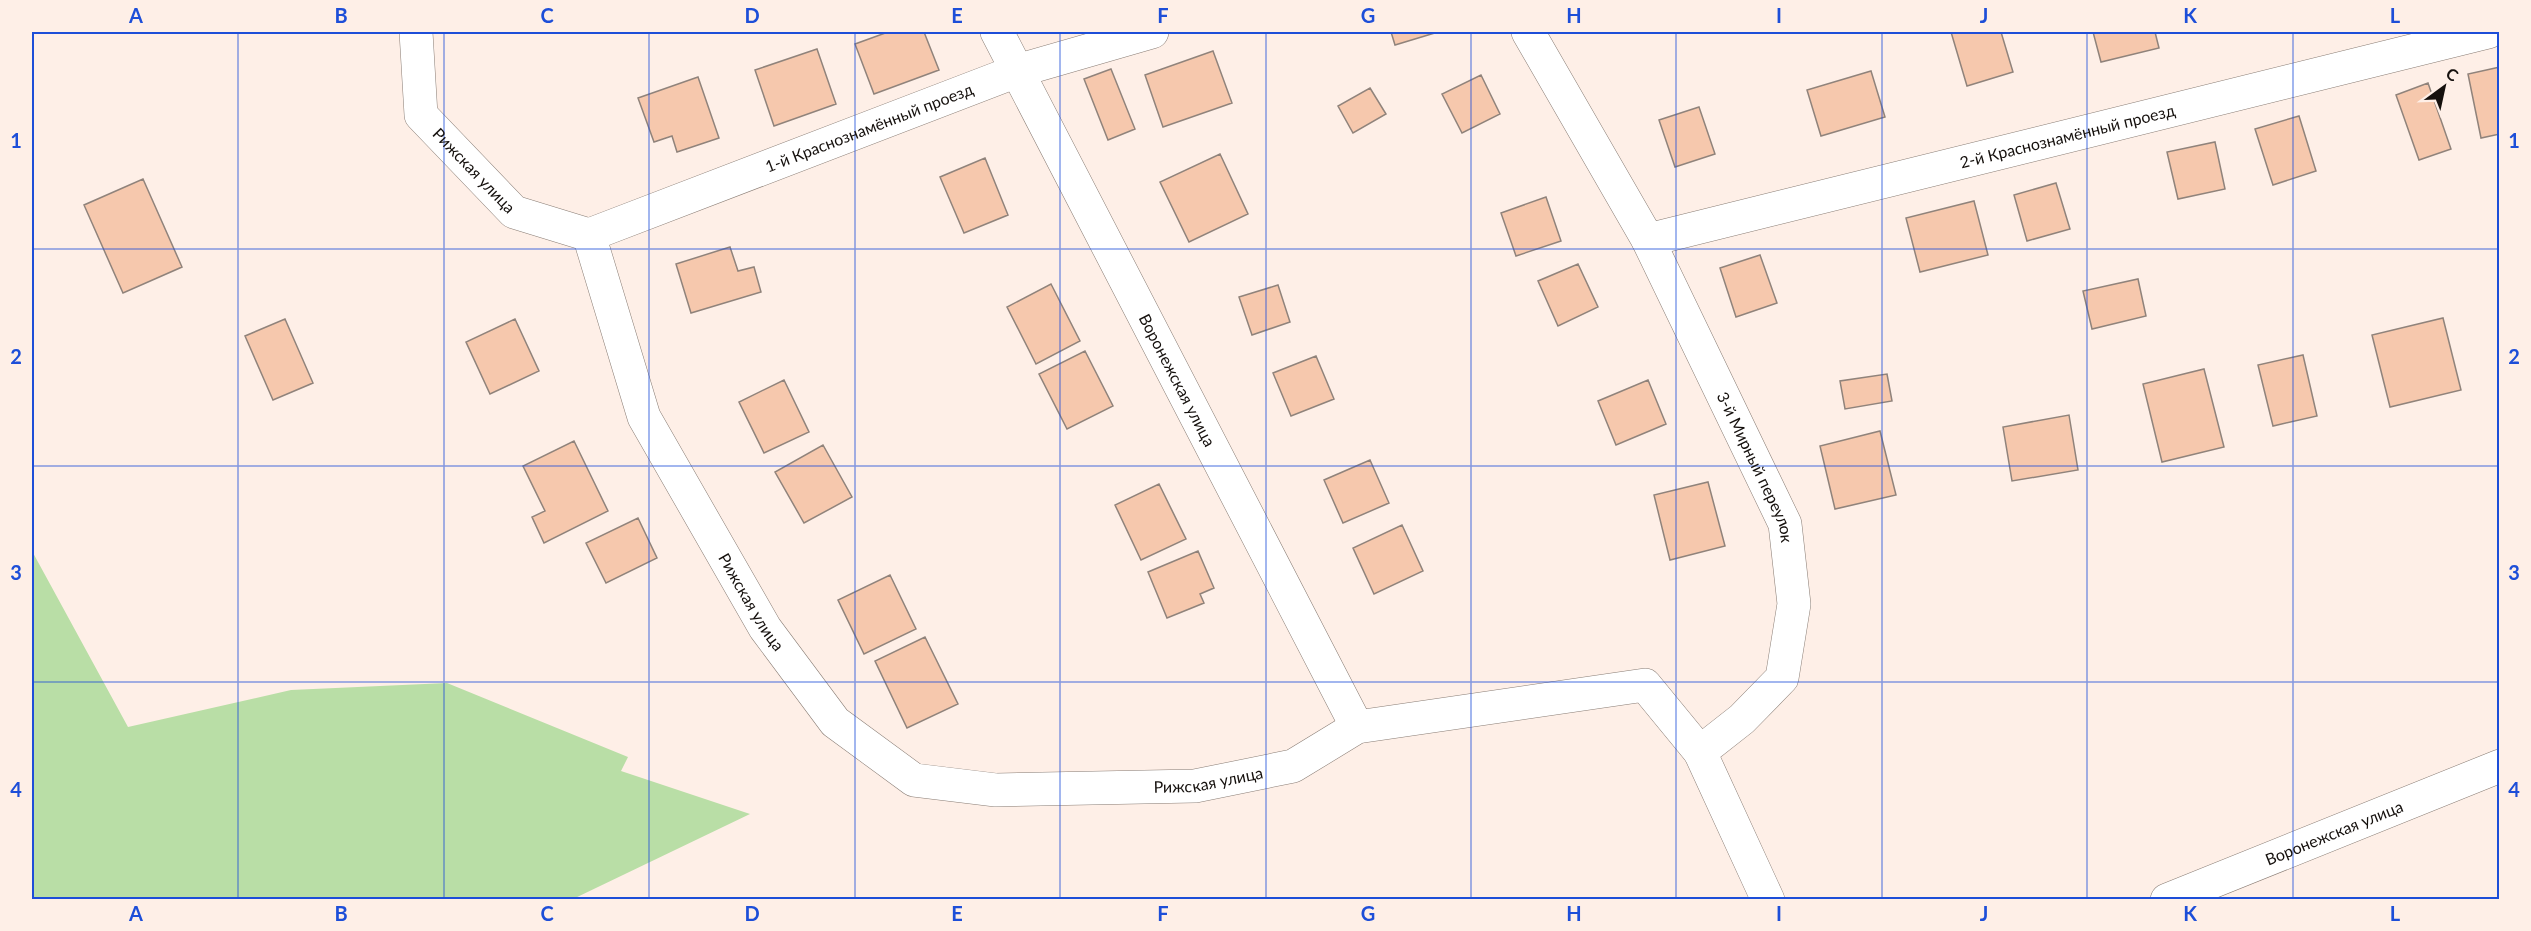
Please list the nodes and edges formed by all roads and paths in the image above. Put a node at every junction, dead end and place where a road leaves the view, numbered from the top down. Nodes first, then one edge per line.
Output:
1 (416, 32) edge
2 (997, 32) edge
3 (1152, 32) edge
4 (1528, 32) edge
5 (2488, 32) edge
6 (1017, 71) junction
7 (589, 235) junction
8 (1648, 240) junction
9 (1357, 727) junction
10 (1700, 752) junction
11 (2499, 766) edge
12 (1767, 900) edge
13 (2167, 900) edge

1 - 7 street, Рижская улица
2 - 6 street, Воронежская улица
3 - 6 street, 1-й Краснознамённый проезд
4 - 8 street, 3-й Мирный переулок
5 - 8 street, 2-й Краснознамённый проезд
6 - 7 street, 1-й Краснознамённый проезд
6 - 9 street, Воронежская улица
7 - 9 street, Рижская улица
8 - 10 street, 3-й Мирный переулок
9 - 10 street
10 - 12 street
11 - 13 street, Воронежская улица

